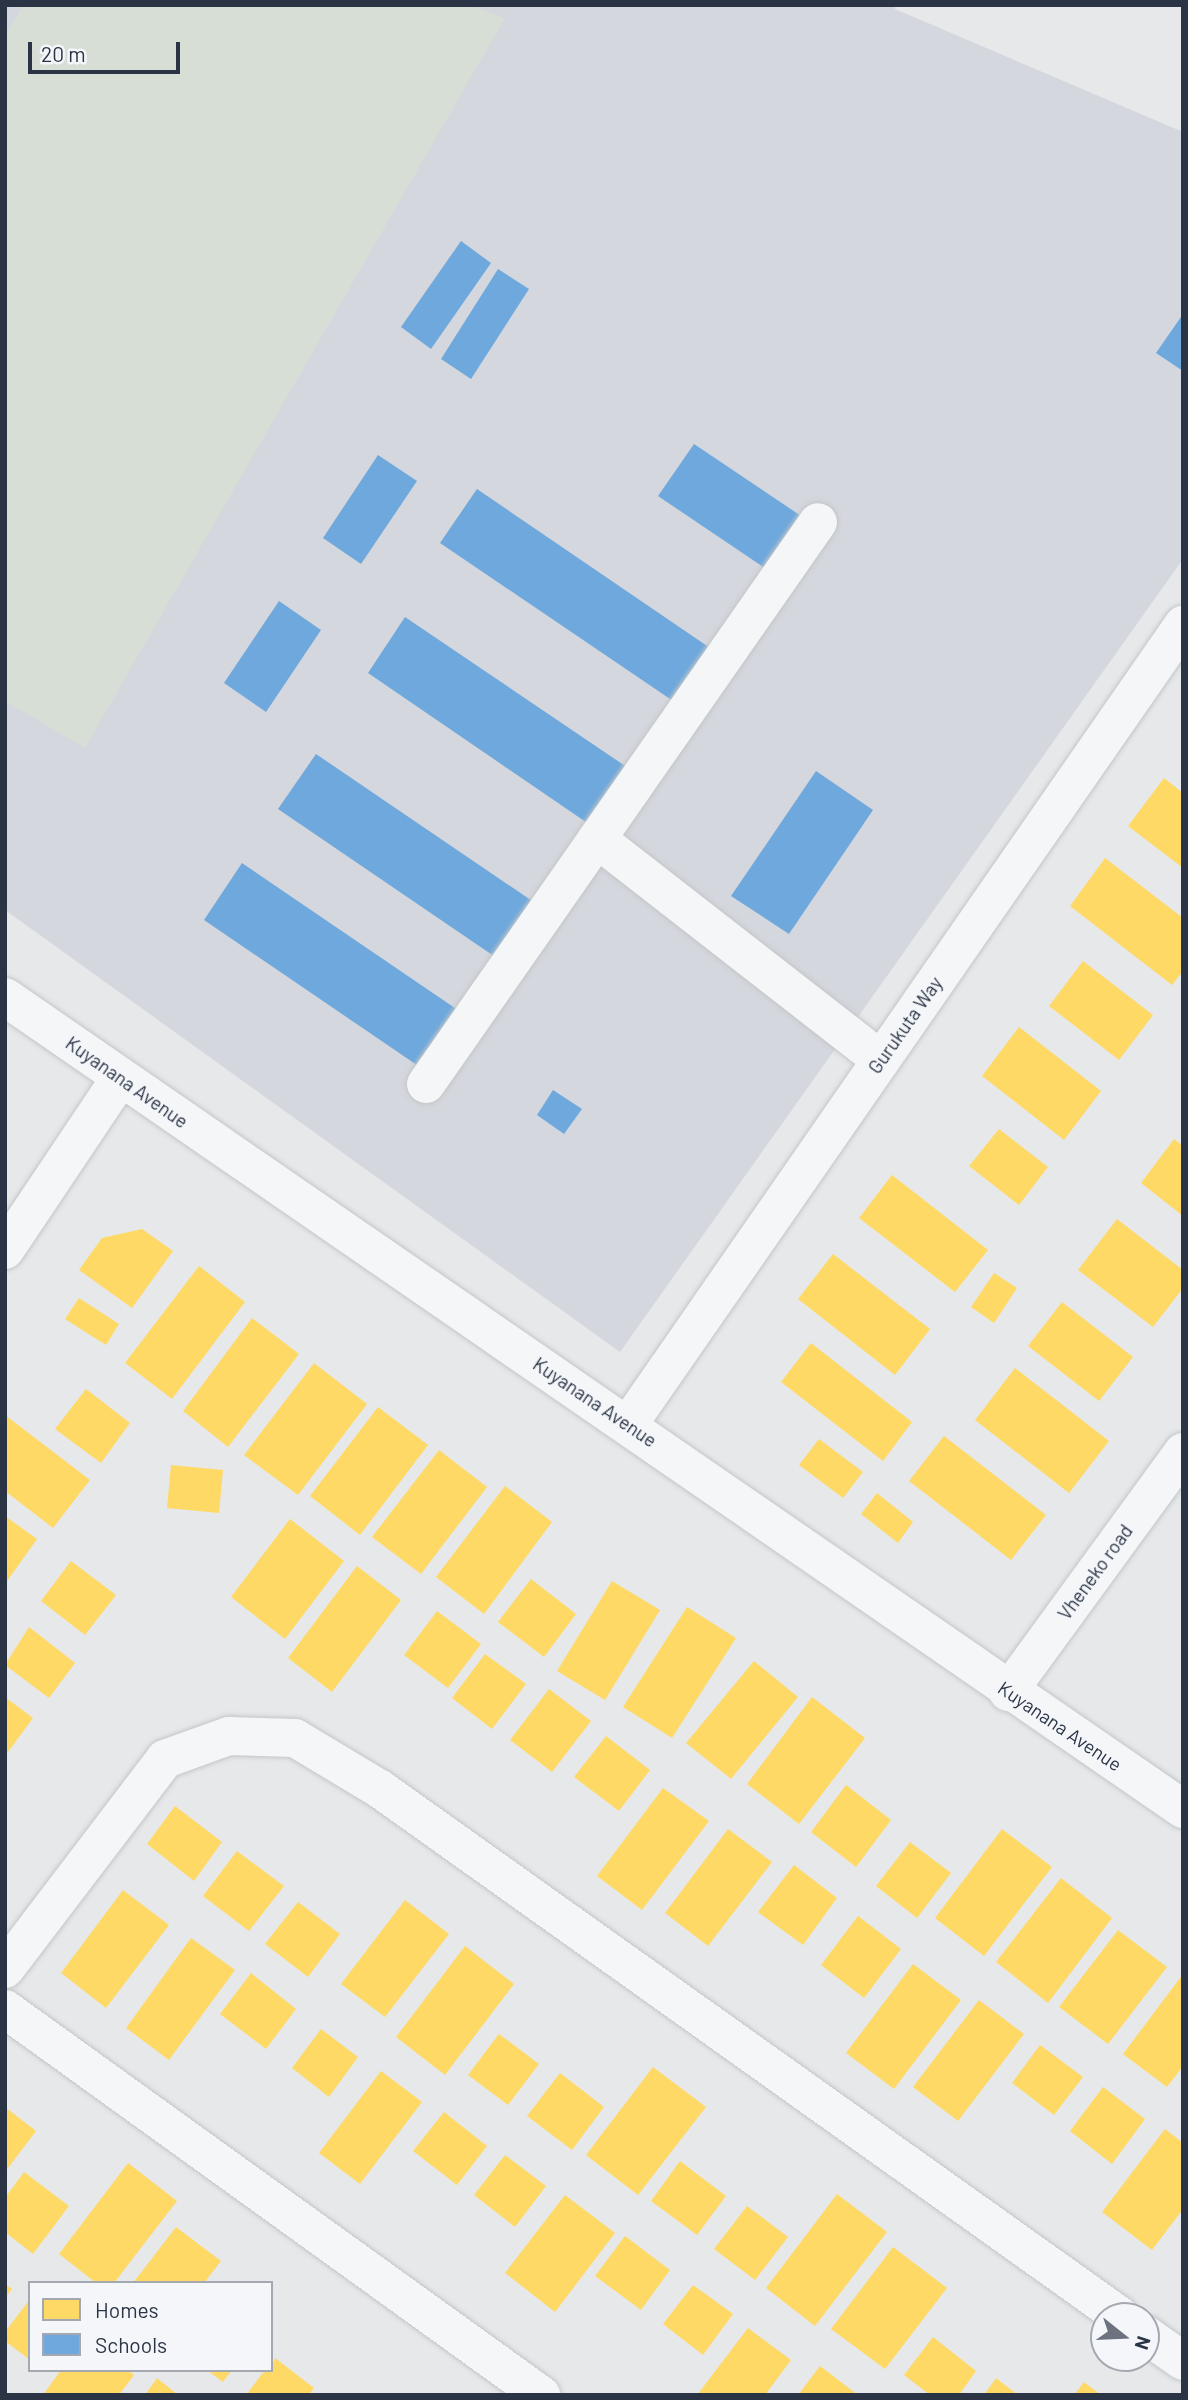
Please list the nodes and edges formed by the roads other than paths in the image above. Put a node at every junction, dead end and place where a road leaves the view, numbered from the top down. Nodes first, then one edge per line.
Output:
1 (818, 522) dead end
2 (1183, 625) edge
3 (597, 839) junction
4 (5, 997) edge
5 (881, 1060) junction
6 (120, 1079) junction
7 (426, 1084) dead end
8 (5, 1250) edge
9 (628, 1424) junction
10 (1183, 1452) edge
11 (1008, 1692) junction
12 (1183, 1809) edge
13 (5, 1969) edge
14 (5, 2009) edge
15 (1099, 2302) edge
16 (1160, 2345) edge
17 (1183, 2361) edge
18 (541, 2395) edge

1 - 3 street
2 - 5 street, Gurukuta Way
3 - 5 street
3 - 7 street
4 - 6 street, Kuyanana Avenue
5 - 9 street, Gurukuta Way
6 - 8 street
6 - 9 street, Kuyanana Avenue
9 - 11 street, Kuyanana Avenue
10 - 11 street, Vheneko road
11 - 12 street, Kuyanana Avenue
13 - 15 street
14 - 18 street
16 - 17 street

